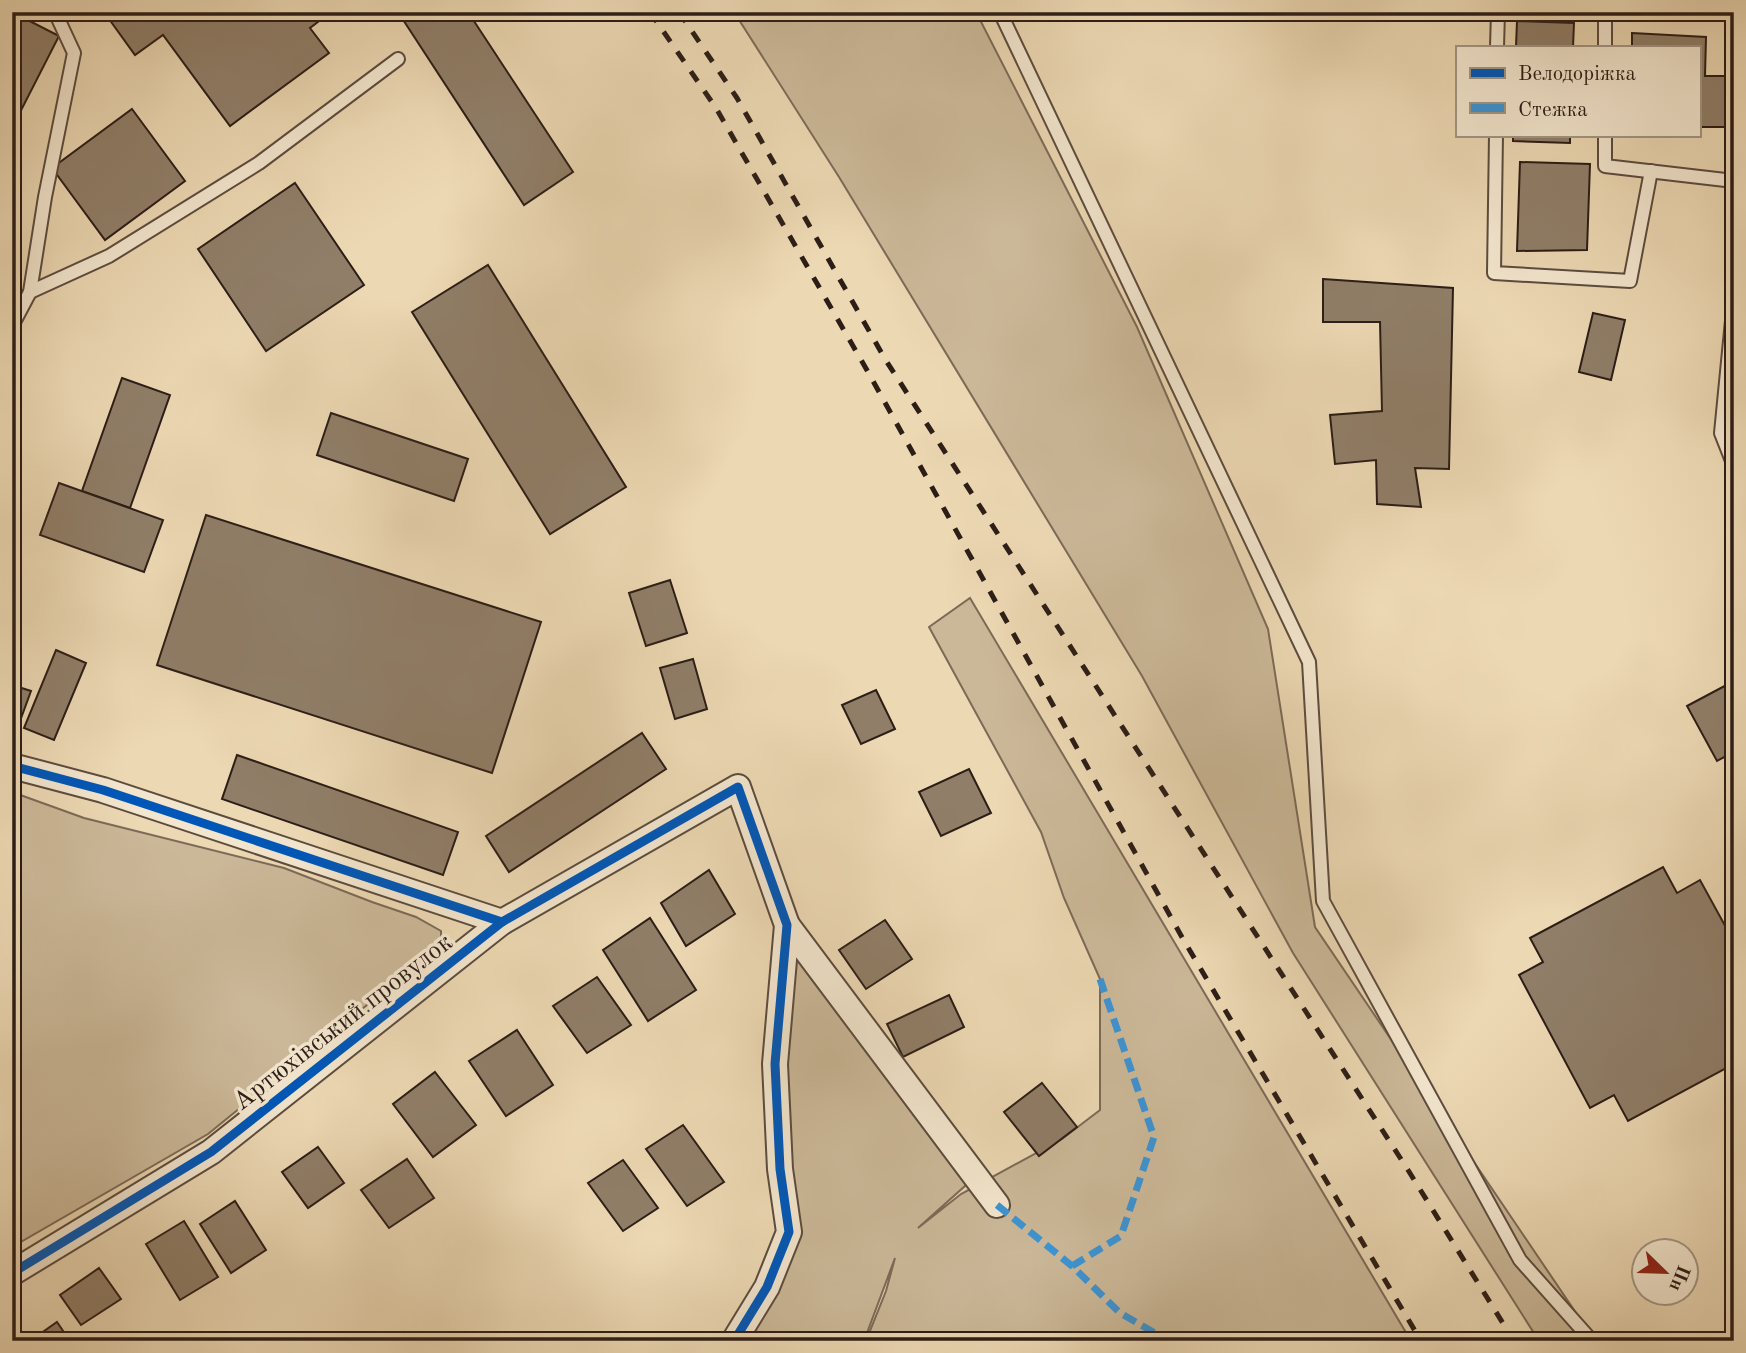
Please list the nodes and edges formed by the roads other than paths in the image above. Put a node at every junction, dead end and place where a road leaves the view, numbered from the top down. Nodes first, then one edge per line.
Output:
1 (55, 12) edge
2 (1000, 12) edge
3 (1498, 12) edge
4 (1605, 12) edge
5 (1497, 46) edge
6 (1605, 46) edge
7 (398, 59) dead end
8 (1496, 136) edge
9 (1605, 136) edge
10 (1651, 171) junction
11 (1734, 181) edge
12 (30, 292) junction
13 (1734, 300) edge
14 (12, 326) edge
15 (1734, 466) edge
16 (12, 766) edge
17 (502, 922) junction
18 (787, 925) junction
19 (997, 1205) dead end
20 (12, 1273) edge
21 (733, 1341) edge
22 (1592, 1341) edge

1 - 12 lane
2 - 22 lane
3 - 5 lane
4 - 6 lane
7 - 12 lane
8 - 10 lane
9 - 10 lane
10 - 11 lane
12 - 14 lane
13 - 15 lane
16 - 17 street
17 - 18 street, Артюхівський провулок
17 - 20 street, Артюхівський провулок
18 - 19 street
18 - 21 street

